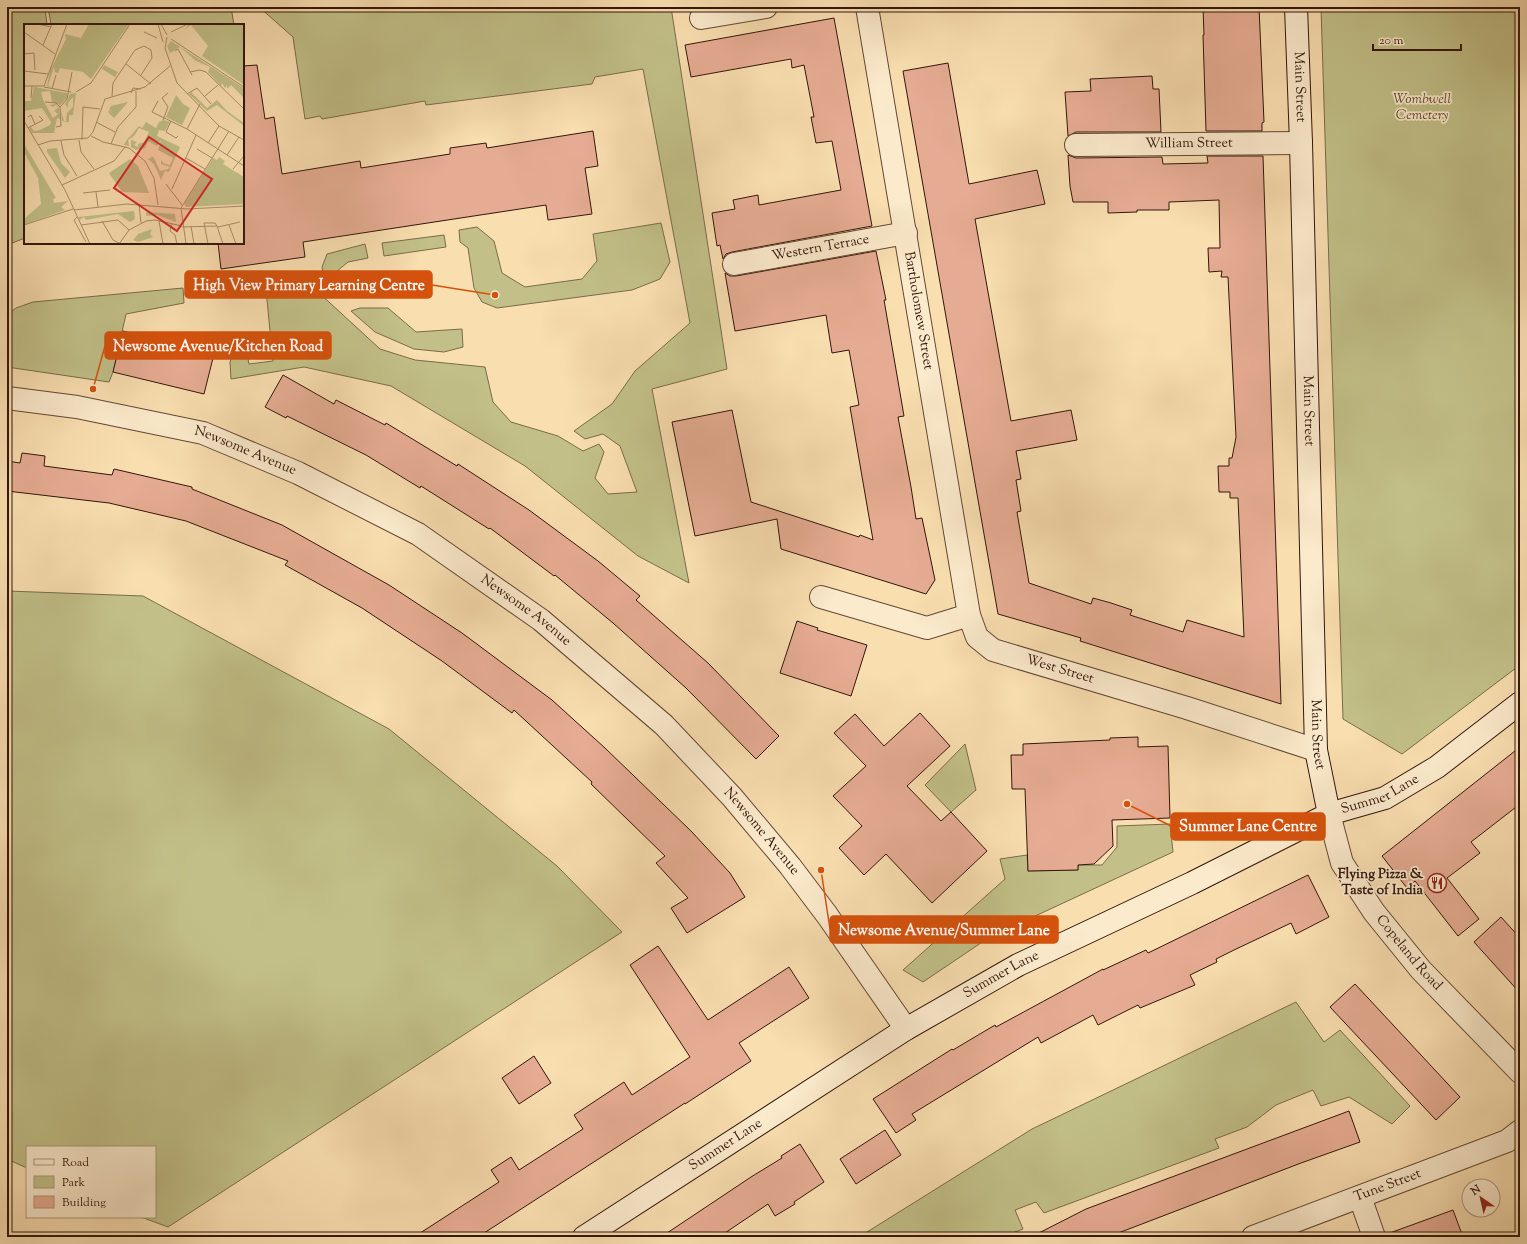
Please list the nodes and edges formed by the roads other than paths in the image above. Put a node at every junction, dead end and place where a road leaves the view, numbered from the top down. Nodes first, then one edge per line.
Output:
1 (766, 7) edge
2 (868, 7) edge
3 (1296, 7) edge
4 (701, 18) dead end
5 (1302, 143) junction
6 (1076, 145) dead end
7 (906, 233) junction
8 (734, 264) dead end
9 (7, 398) edge
10 (821, 597) dead end
11 (969, 615) junction
12 (1520, 703) edge
13 (1316, 750) junction
14 (1328, 814) junction
15 (906, 1029) junction
16 (1520, 1072) edge
17 (1520, 1131) edge
18 (1360, 1197) junction
19 (594, 1234) edge
20 (1253, 1237) edge
21 (1374, 1237) edge

1 - 4 street
2 - 7 street, Bartholomew Street
3 - 5 street, Main Street
5 - 6 street, William Street
5 - 13 street, Main Street
7 - 8 street, Western Terrace
7 - 11 street, Bartholomew Street
9 - 15 street, Newsome Avenue
10 - 11 street
11 - 13 street, West Street
12 - 14 street, Summer Lane
13 - 14 street, Main Street
14 - 15 street, Summer Lane
14 - 16 street, Copeland Road
15 - 19 street, Summer Lane
17 - 18 street, Tune Street
18 - 20 street, Tune Street
18 - 21 street

